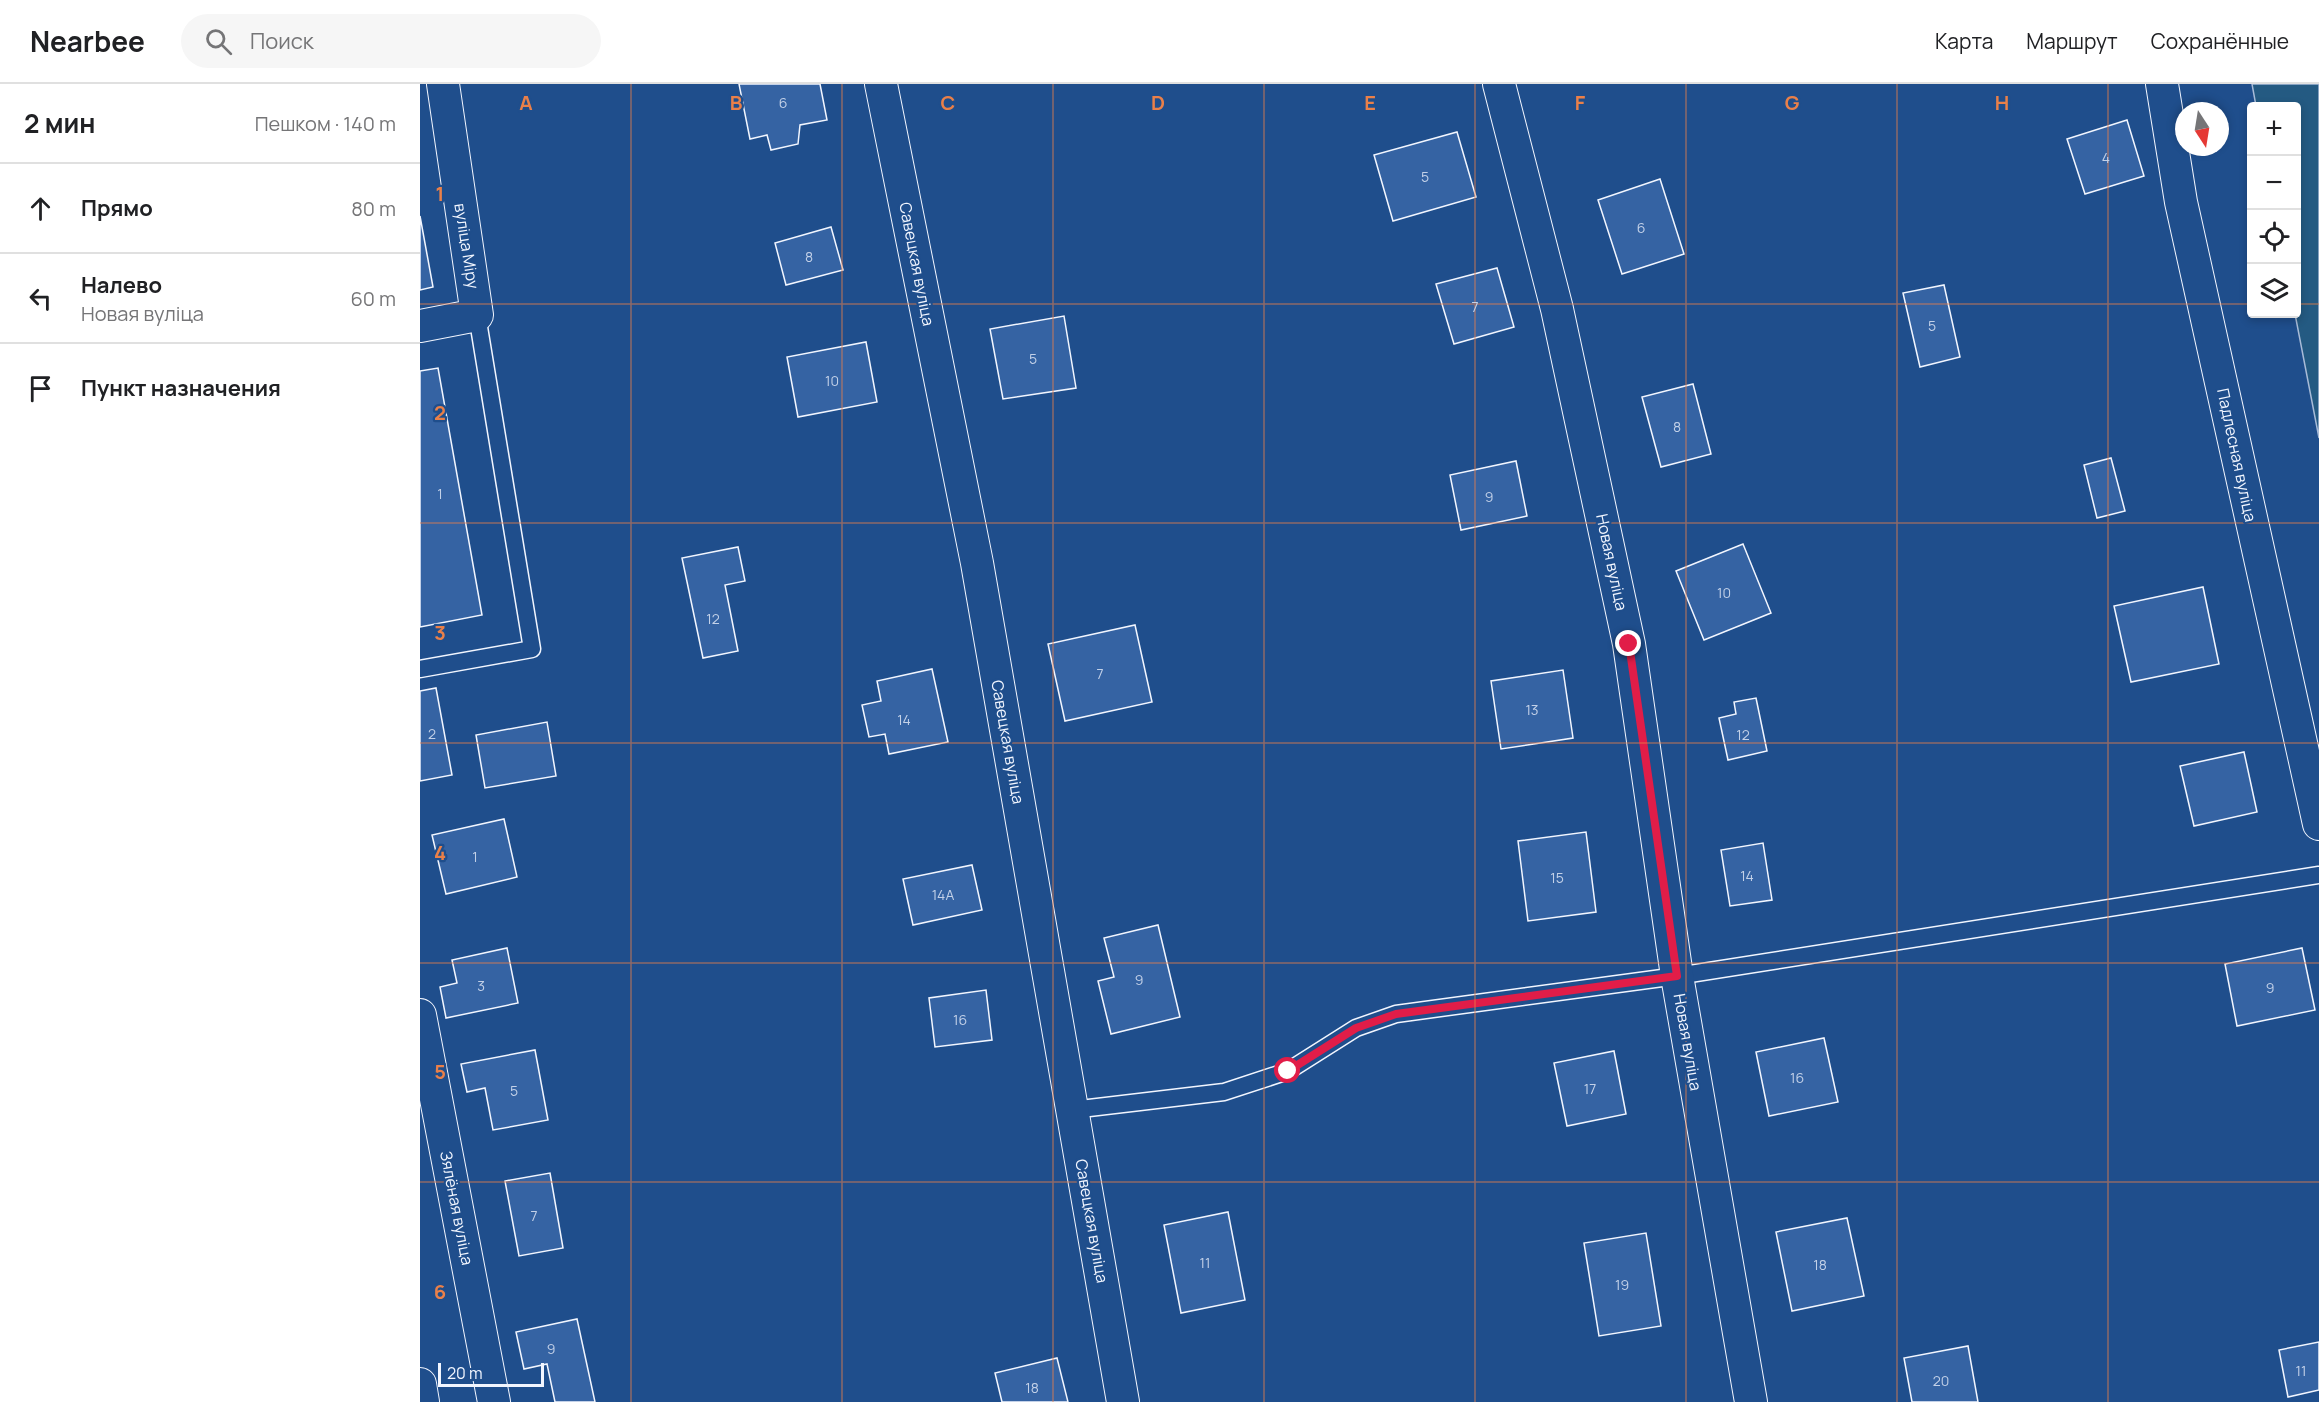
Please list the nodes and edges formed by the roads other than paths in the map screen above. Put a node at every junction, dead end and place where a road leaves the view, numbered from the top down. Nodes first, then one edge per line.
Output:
1 (443, 84) edge
2 (881, 84) edge
3 (1499, 84) edge
4 (2162, 84) edge
5 (477, 315) junction
6 (420, 326) edge
7 (420, 669) edge
8 (2319, 824) edge
9 (2319, 875) edge
10 (1677, 976) junction
11 (420, 1015) edge
12 (1072, 1110) junction
13 (420, 1384) edge
14 (423, 1402) edge
15 (494, 1402) edge
16 (1123, 1402) edge
17 (1751, 1402) edge

1 - 5 street, вуліца Міру
2 - 12 street, Савецкая вуліца
3 - 10 street, Новая вуліца
4 - 8 street, Падлесная вуліца
5 - 6 street
5 - 7 lane
9 - 10 lane
10 - 12 lane
10 - 17 street, Новая вуліца
11 - 15 street, Зялёная вуліца
12 - 16 street, Савецкая вуліца
13 - 14 street

